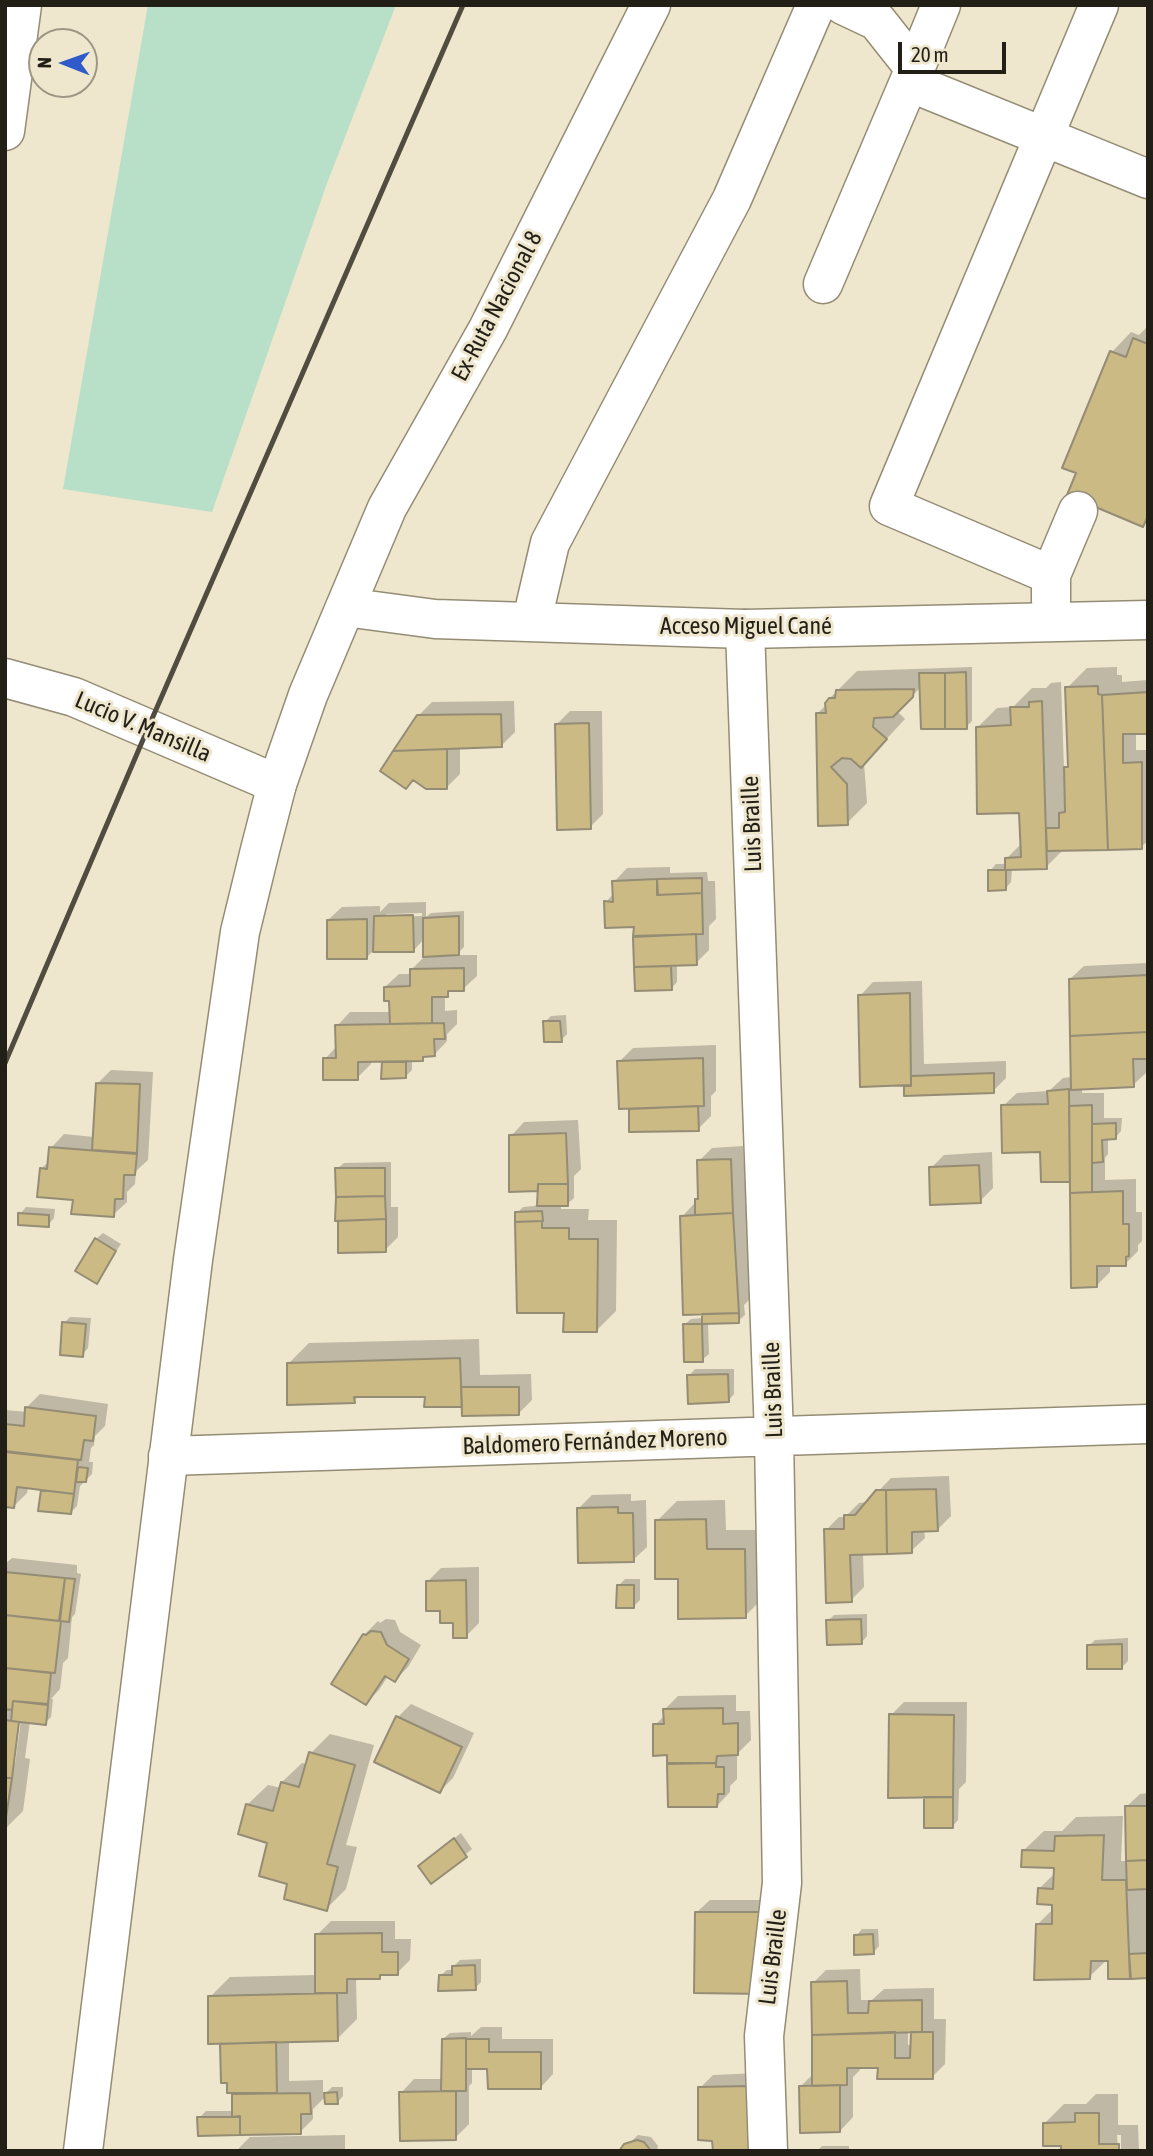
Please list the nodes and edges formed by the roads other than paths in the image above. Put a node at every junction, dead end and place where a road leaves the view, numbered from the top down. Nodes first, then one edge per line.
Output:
1 (22, 5) edge
2 (651, 5) edge
3 (817, 5) edge
4 (843, 5) edge
5 (941, 5) edge
6 (1099, 5) edge
7 (912, 75) junction
8 (5, 131) edge
9 (1043, 136) junction
10 (1148, 179) edge
11 (823, 284) dead end
12 (1078, 511) dead end
13 (1051, 575) junction
14 (345, 607) junction
15 (532, 620) junction
16 (1148, 620) edge
17 (1051, 621) junction
18 (745, 629) junction
19 (5, 678) edge
20 (277, 784) junction
21 (1148, 1424) edge
22 (775, 1436) junction
23 (168, 1456) junction
24 (83, 2151) edge
25 (768, 2151) edge

1 - 8 main road
2 - 14 main road, Ex-Ruta Nacional 8
3 - 15 main road
4 - 7 main road
5 - 7 main road
6 - 9 main road
7 - 9 main road
7 - 11 main road
9 - 10 main road
9 - 13 main road
12 - 13 main road
13 - 17 main road
14 - 15 main road, Acceso Miguel Cané
14 - 20 main road, Ex-Ruta Nacional 8
15 - 18 main road, Acceso Miguel Cané
16 - 17 main road, Acceso Miguel Cané
17 - 18 main road, Acceso Miguel Cané
18 - 22 main road, Luis Braille
19 - 20 main road, Lucio V. Mansilla
20 - 23 main road, Ex-Ruta Nacional 8
21 - 22 main road, Baldomero Fernández Moreno
22 - 23 main road, Baldomero Fernández Moreno
22 - 25 main road, Luis Braille
23 - 24 main road, Ex-Ruta Nacional 8

